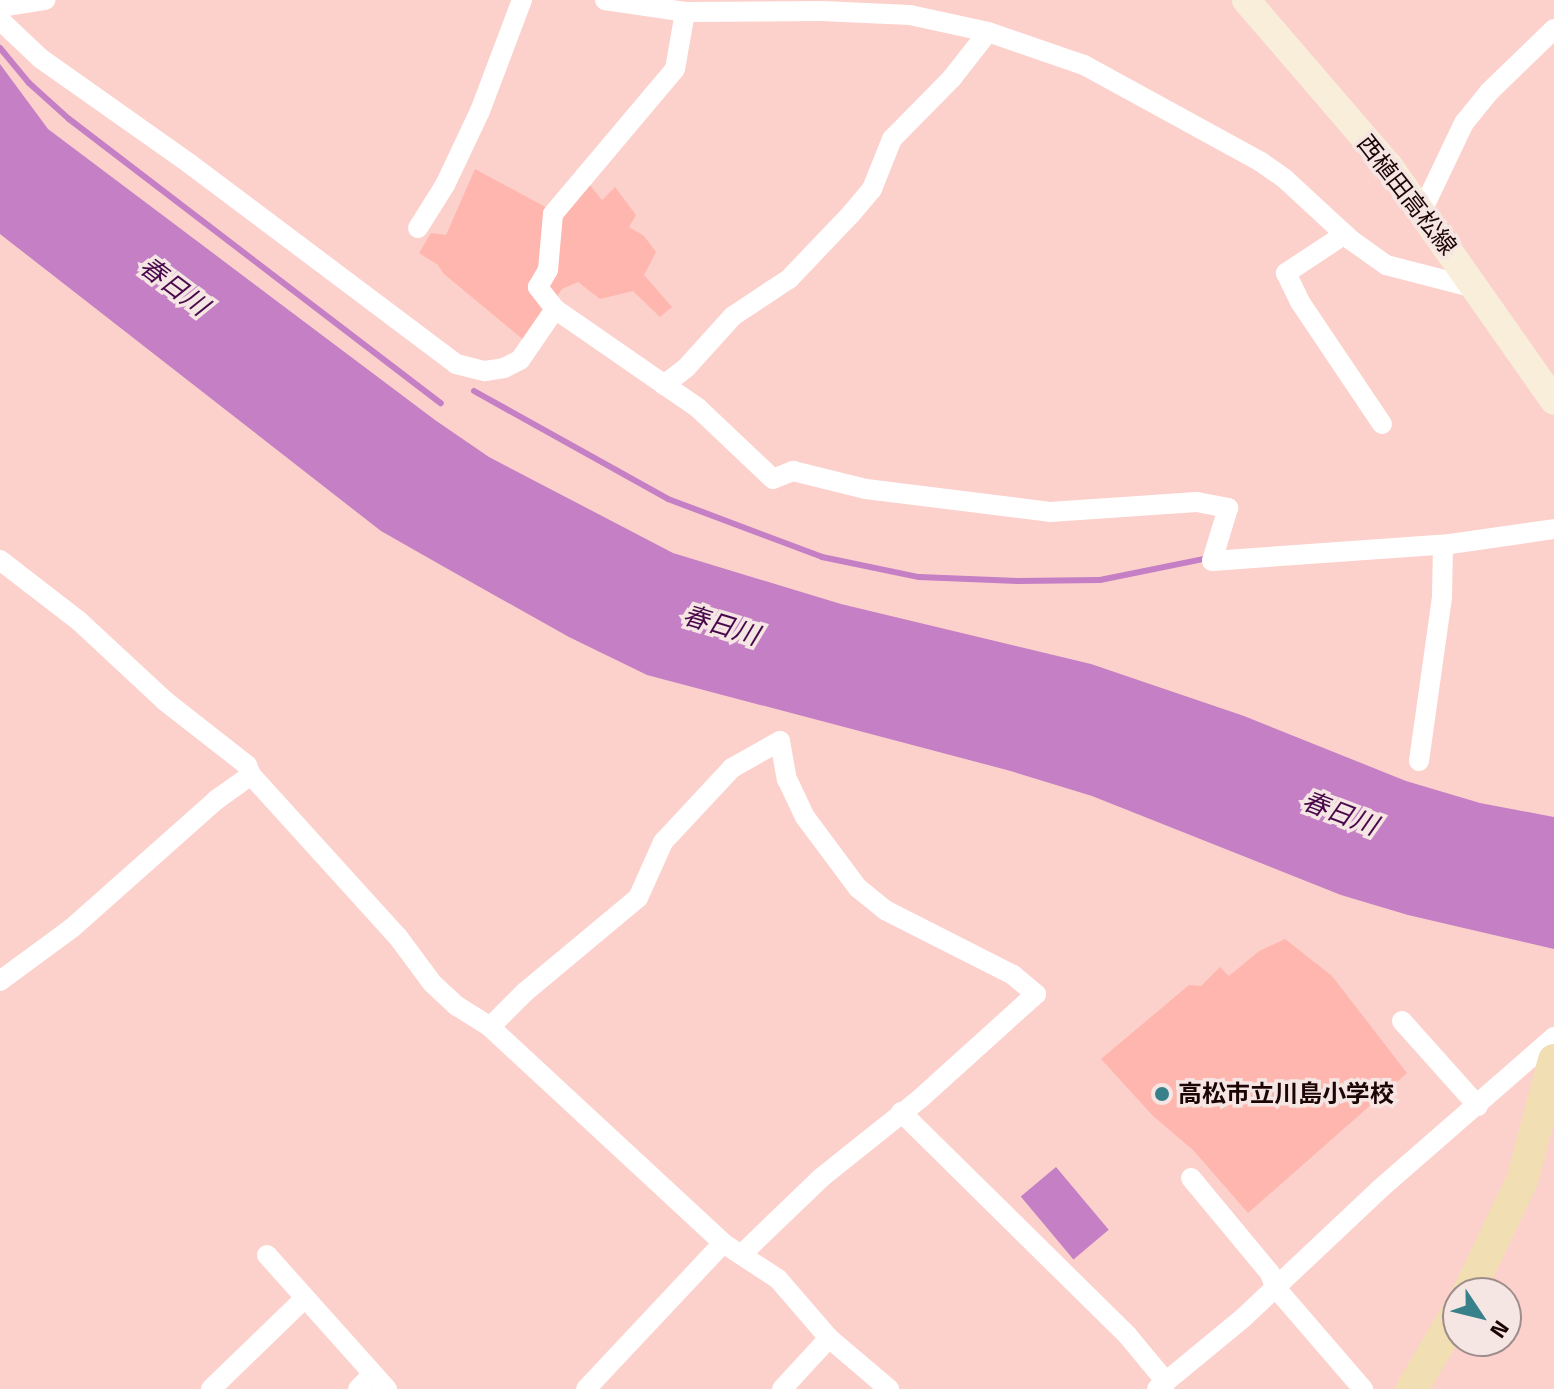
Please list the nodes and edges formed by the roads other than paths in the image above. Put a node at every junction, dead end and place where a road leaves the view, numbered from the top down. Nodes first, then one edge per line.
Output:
1 (45, 0) edge
2 (522, 0) edge
3 (605, 0) edge
4 (1246, 0) edge
5 (0, 7) edge
6 (911, 8) edge
7 (685, 12) junction
8 (0, 20) edge
9 (1554, 29) edge
10 (988, 32) junction
11 (1422, 211) junction
12 (418, 228) dead end
13 (1345, 234) junction
14 (1475, 288) junction
15 (555, 309) junction
16 (664, 385) junction
17 (1554, 401) edge
18 (1382, 424) dead end
19 (1554, 529) edge
20 (1443, 545) junction
21 (0, 560) edge
22 (1419, 761) dead end
23 (251, 775) junction
24 (0, 981) edge
25 (1402, 1021) dead end
26 (490, 1027) junction
27 (1554, 1037) edge
28 (1554, 1060) edge
29 (1478, 1106) junction
30 (901, 1112) junction
31 (1191, 1178) dead end
32 (723, 1243) junction
33 (267, 1255) dead end
34 (741, 1255) junction
35 (1476, 1277) edge
36 (1275, 1287) junction
37 (305, 1298) junction
38 (829, 1338) junction
39 (1442, 1338) edge
40 (380, 1382) edge
41 (1162, 1385) edge
42 (211, 1389) edge
43 (358, 1389) edge
44 (586, 1389) edge
45 (782, 1389) edge
46 (889, 1389) edge
47 (1363, 1389) edge
48 (1412, 1389) edge

1 - 5 street
2 - 12 street
3 - 7 street
4 - 11 main road, 西植田高松線
6 - 7 street
6 - 10 street
7 - 15 street
8 - 15 street
9 - 11 street
10 - 13 street
10 - 16 street
11 - 14 main road, 西植田高松線
13 - 14 street
13 - 18 street
14 - 17 main road, 西植田高松線
15 - 16 street
16 - 20 street
19 - 20 street
20 - 22 street
21 - 23 street
23 - 24 street
23 - 26 street
25 - 29 street
26 - 30 street
26 - 32 street
27 - 29 street
28 - 35 main road
29 - 36 street
30 - 34 street
30 - 41 street
31 - 36 street
32 - 34 street
32 - 44 street
33 - 37 street
34 - 38 street
36 - 41 street
36 - 47 street
37 - 40 street
37 - 42 street
38 - 45 street
38 - 46 street
39 - 48 main road
40 - 43 street

